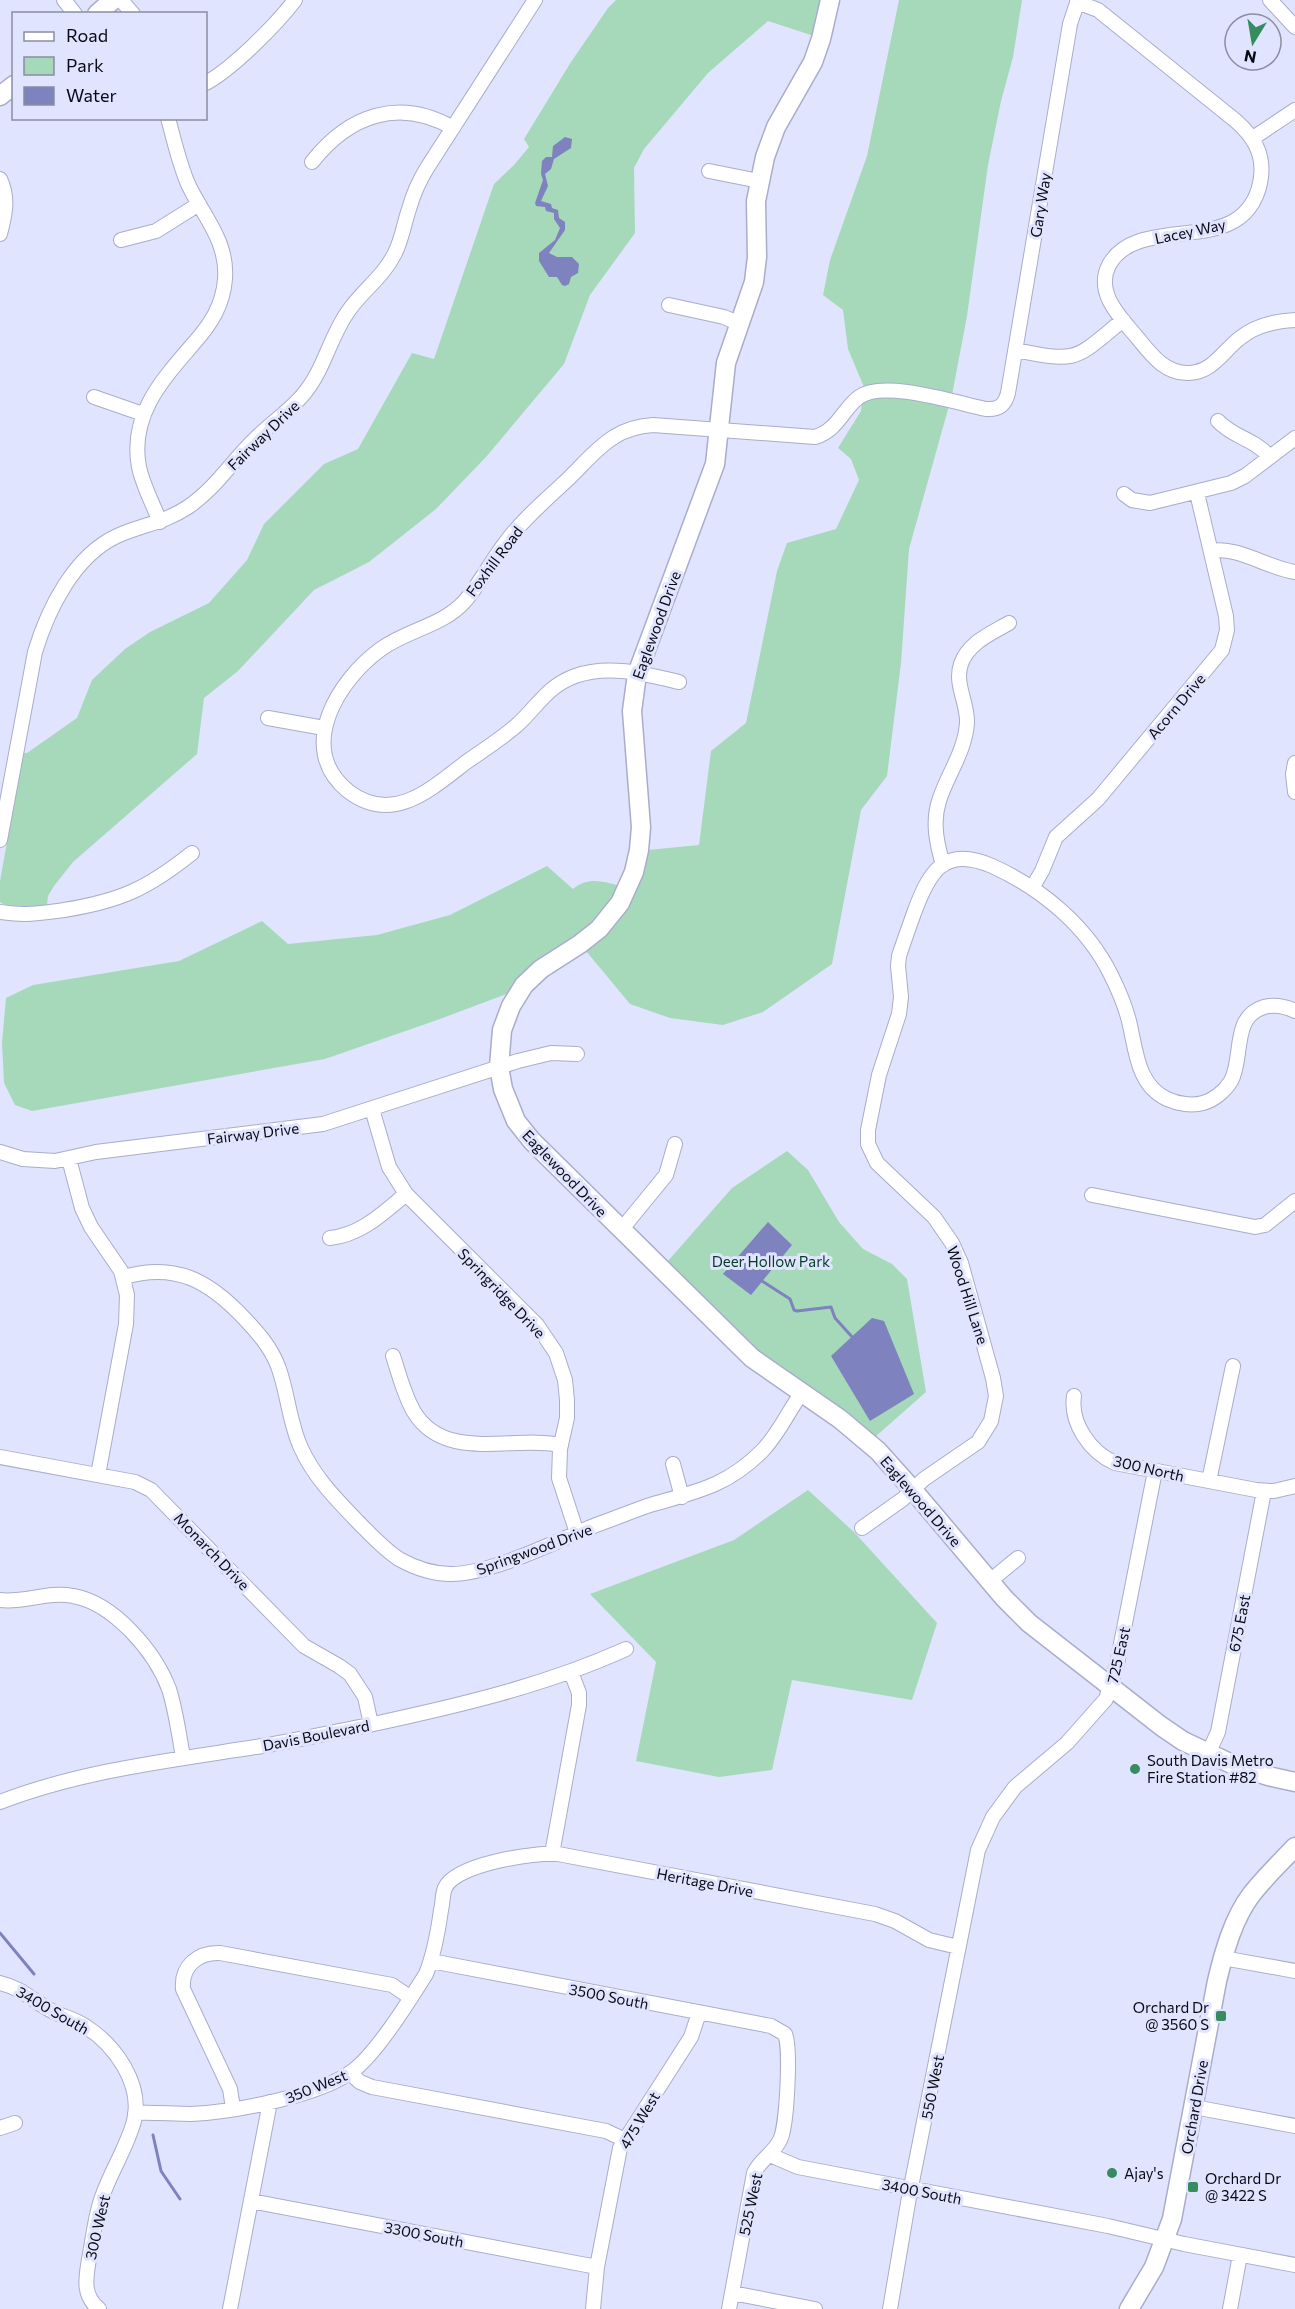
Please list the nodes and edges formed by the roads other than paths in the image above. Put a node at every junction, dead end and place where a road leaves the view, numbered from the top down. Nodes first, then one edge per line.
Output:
1 (64, 0) edge
2 (113, 0) edge
3 (121, 0) edge
4 (295, 0) edge
5 (535, 0) edge
6 (830, 0) edge
7 (1270, 0) edge
8 (1077, 1) edge
9 (73, 12) edge
10 (99, 12) edge
11 (131, 12) edge
12 (1295, 27) edge
13 (207, 82) edge
14 (12, 87) edge
15 (0, 96) edge
16 (1295, 111) edge
17 (169, 120) edge
18 (453, 128) junction
19 (1253, 138) junction
20 (312, 162) dead end
21 (709, 171) dead end
22 (0, 179) edge
23 (759, 181) junction
24 (199, 204) junction
25 (0, 234) edge
26 (120, 240) dead end
27 (669, 305) dead end
28 (1123, 320) junction
29 (1295, 320) edge
30 (740, 324) junction
31 (1016, 350) junction
32 (94, 397) dead end
33 (999, 408) joint
34 (143, 414) junction
35 (1218, 421) dead end
36 (720, 430) junction
37 (1295, 438) edge
38 (1270, 457) junction
39 (1197, 493) junction
40 (1124, 495) dead end
41 (160, 522) junction
42 (1212, 551) junction
43 (1295, 572) edge
44 (1009, 623) dead end
45 (637, 674) junction
46 (679, 682) dead end
47 (268, 718) dead end
48 (324, 729) junction
49 (1295, 763) edge
50 (5, 788) edge
51 (1295, 792) edge
52 (0, 840) edge
53 (192, 853) dead end
54 (942, 865) junction
55 (1032, 888) junction
56 (0, 912) edge
57 (1295, 1011) edge
58 (577, 1054) dead end
59 (499, 1067) junction
60 (372, 1109) junction
61 (675, 1144) dead end
62 (0, 1152) edge
63 (69, 1159) junction
64 (405, 1194) junction
65 (1092, 1196) dead end
66 (1295, 1201) edge
67 (621, 1230) junction
68 (330, 1238) dead end
69 (124, 1277) junction
70 (393, 1356) dead end
71 (1233, 1366) dead end
72 (801, 1394) junction
73 (1074, 1396) dead end
74 (561, 1445) junction
75 (0, 1457) edge
76 (673, 1464) dead end
77 (1155, 1471) junction
78 (98, 1475) junction
79 (1209, 1481) junction
80 (1295, 1486) edge
81 (913, 1490) junction
82 (1264, 1491) junction
83 (682, 1497) junction
84 (861, 1528) dead end
85 (577, 1533) junction
86 (1018, 1558) dead end
87 (990, 1581) junction
88 (0, 1600) edge
89 (626, 1649) dead end
90 (571, 1672) junction
91 (1111, 1687) junction
92 (371, 1724) junction
93 (1208, 1754) junction
94 (183, 1757) junction
95 (1295, 1782) edge
96 (0, 1802) edge
97 (1295, 1847) edge
98 (552, 1854) junction
99 (974, 1864) joint
100 (450, 1880) joint
101 (958, 1947) junction
102 (1223, 1958) junction
103 (431, 1961) junction
104 (1295, 1971) edge
105 (0, 1983) edge
106 (411, 1998) junction
107 (699, 2013) junction
108 (785, 2034) joint
109 (350, 2073) junction
110 (270, 2102) junction
111 (1194, 2107) junction
112 (233, 2108) junction
113 (135, 2113) junction
114 (15, 2123) dead end
115 (1295, 2126) edge
116 (0, 2128) edge
117 (625, 2140) junction
118 (770, 2155) junction
119 (911, 2189) junction
120 (251, 2201) junction
121 (1165, 2239) junction
122 (1240, 2255) junction
123 (1295, 2265) edge
124 (597, 2267) junction
125 (732, 2293) junction
126 (98, 2308) edge
127 (230, 2309) edge
128 (593, 2309) edge
129 (729, 2309) edge
130 (815, 2309) edge
131 (890, 2309) edge
132 (1129, 2309) edge
133 (1230, 2309) edge

1 - 9 street
2 - 10 main road
3 - 11 street
4 - 13 street
5 - 18 street, Fairway Drive
6 - 23 main road, Eaglewood Drive
7 - 12 street
8 - 19 street
8 - 31 street, Gary Way
14 - 15 main road
16 - 19 street
17 - 24 street
18 - 20 street
18 - 41 street, Fairway Drive
19 - 28 street, Lacey Way
21 - 23 street
22 - 25 street
23 - 30 main road, Eaglewood Drive
24 - 26 street
24 - 34 street
27 - 30 street
28 - 29 street, Lacey Way
28 - 31 street
30 - 36 main road, Eaglewood Drive
31 - 33 street, Gary Way
32 - 34 street
33 - 36 street, Foxhill Road
34 - 41 street
35 - 38 street
36 - 45 main road, Eaglewood Drive
36 - 48 street, Foxhill Road
37 - 38 street
38 - 39 street
39 - 40 street
39 - 42 street, Acorn Drive
41 - 50 street, Fairway Drive
42 - 43 street
42 - 55 street, Acorn Drive
44 - 54 street
45 - 46 street
45 - 48 street
45 - 59 main road, Eaglewood Drive
47 - 48 street
49 - 51 street
50 - 52 street, Fairway Drive
53 - 56 street
54 - 55 street
54 - 81 street, Wood Hill Lane
55 - 57 street
58 - 59 street, Fairway Drive
59 - 60 street, Fairway Drive
59 - 67 main road, Eaglewood Drive
60 - 63 street, Fairway Drive
60 - 64 street, Springridge Drive
61 - 67 street
62 - 63 street, Fairway Drive
63 - 69 street
64 - 68 street
64 - 74 street, Springridge Drive
65 - 66 street
67 - 72 main road, Eaglewood Drive
69 - 78 street
69 - 85 street, Springwood Drive
70 - 74 street
71 - 79 street
72 - 81 main road, Eaglewood Drive
72 - 83 street, Springwood Drive
73 - 77 street, 300 North
74 - 85 street, Springridge Drive
75 - 78 street, Monarch Drive
76 - 83 street
77 - 79 street, 300 North
77 - 91 street, 725 East
78 - 92 street, Monarch Drive
79 - 82 street, 300 North
80 - 82 street, 300 North
81 - 84 street, Wood Hill Lane
81 - 87 main road, Eaglewood Drive
82 - 93 street, 675 East
83 - 85 street, Springwood Drive
86 - 87 street
87 - 91 main road, Eaglewood Drive
88 - 94 street
89 - 90 street, Davis Boulevard
90 - 92 street, Davis Boulevard
90 - 98 street
91 - 93 main road, Eaglewood Drive
91 - 99 street, 725 East
92 - 94 street, Davis Boulevard
93 - 95 main road, Eaglewood Drive
94 - 96 street, Davis Boulevard
97 - 102 main road, Orchard Drive
98 - 100 street, Heritage Drive
98 - 101 street, Heritage Drive
99 - 101 street, 550 West
100 - 103 street, 350 West
101 - 119 street, 550 West
102 - 104 street
102 - 111 main road, Orchard Drive
103 - 106 street, 350 West
103 - 107 street, 3500 South
105 - 113 street, 3400 South
106 - 109 street, 350 West
106 - 112 street
107 - 108 street, 3500 South
107 - 117 street, 475 West
108 - 118 street, 525 West
109 - 110 street, 350 West
109 - 117 street
110 - 112 street
110 - 120 street, 350 West
111 - 115 street
111 - 121 main road, Orchard Drive
112 - 113 street
113 - 126 street, 300 West
114 - 116 street
117 - 124 street, 475 West
118 - 119 street, 3400 South
118 - 125 street, 525 West
119 - 121 street, 3400 South
119 - 131 street, 550 West
120 - 124 street, 3300 South
120 - 127 street, 350 West
121 - 122 street
121 - 132 main road, Orchard Drive
122 - 123 street
122 - 133 street
124 - 128 street, 475 West
125 - 129 street, 525 West
125 - 130 street

